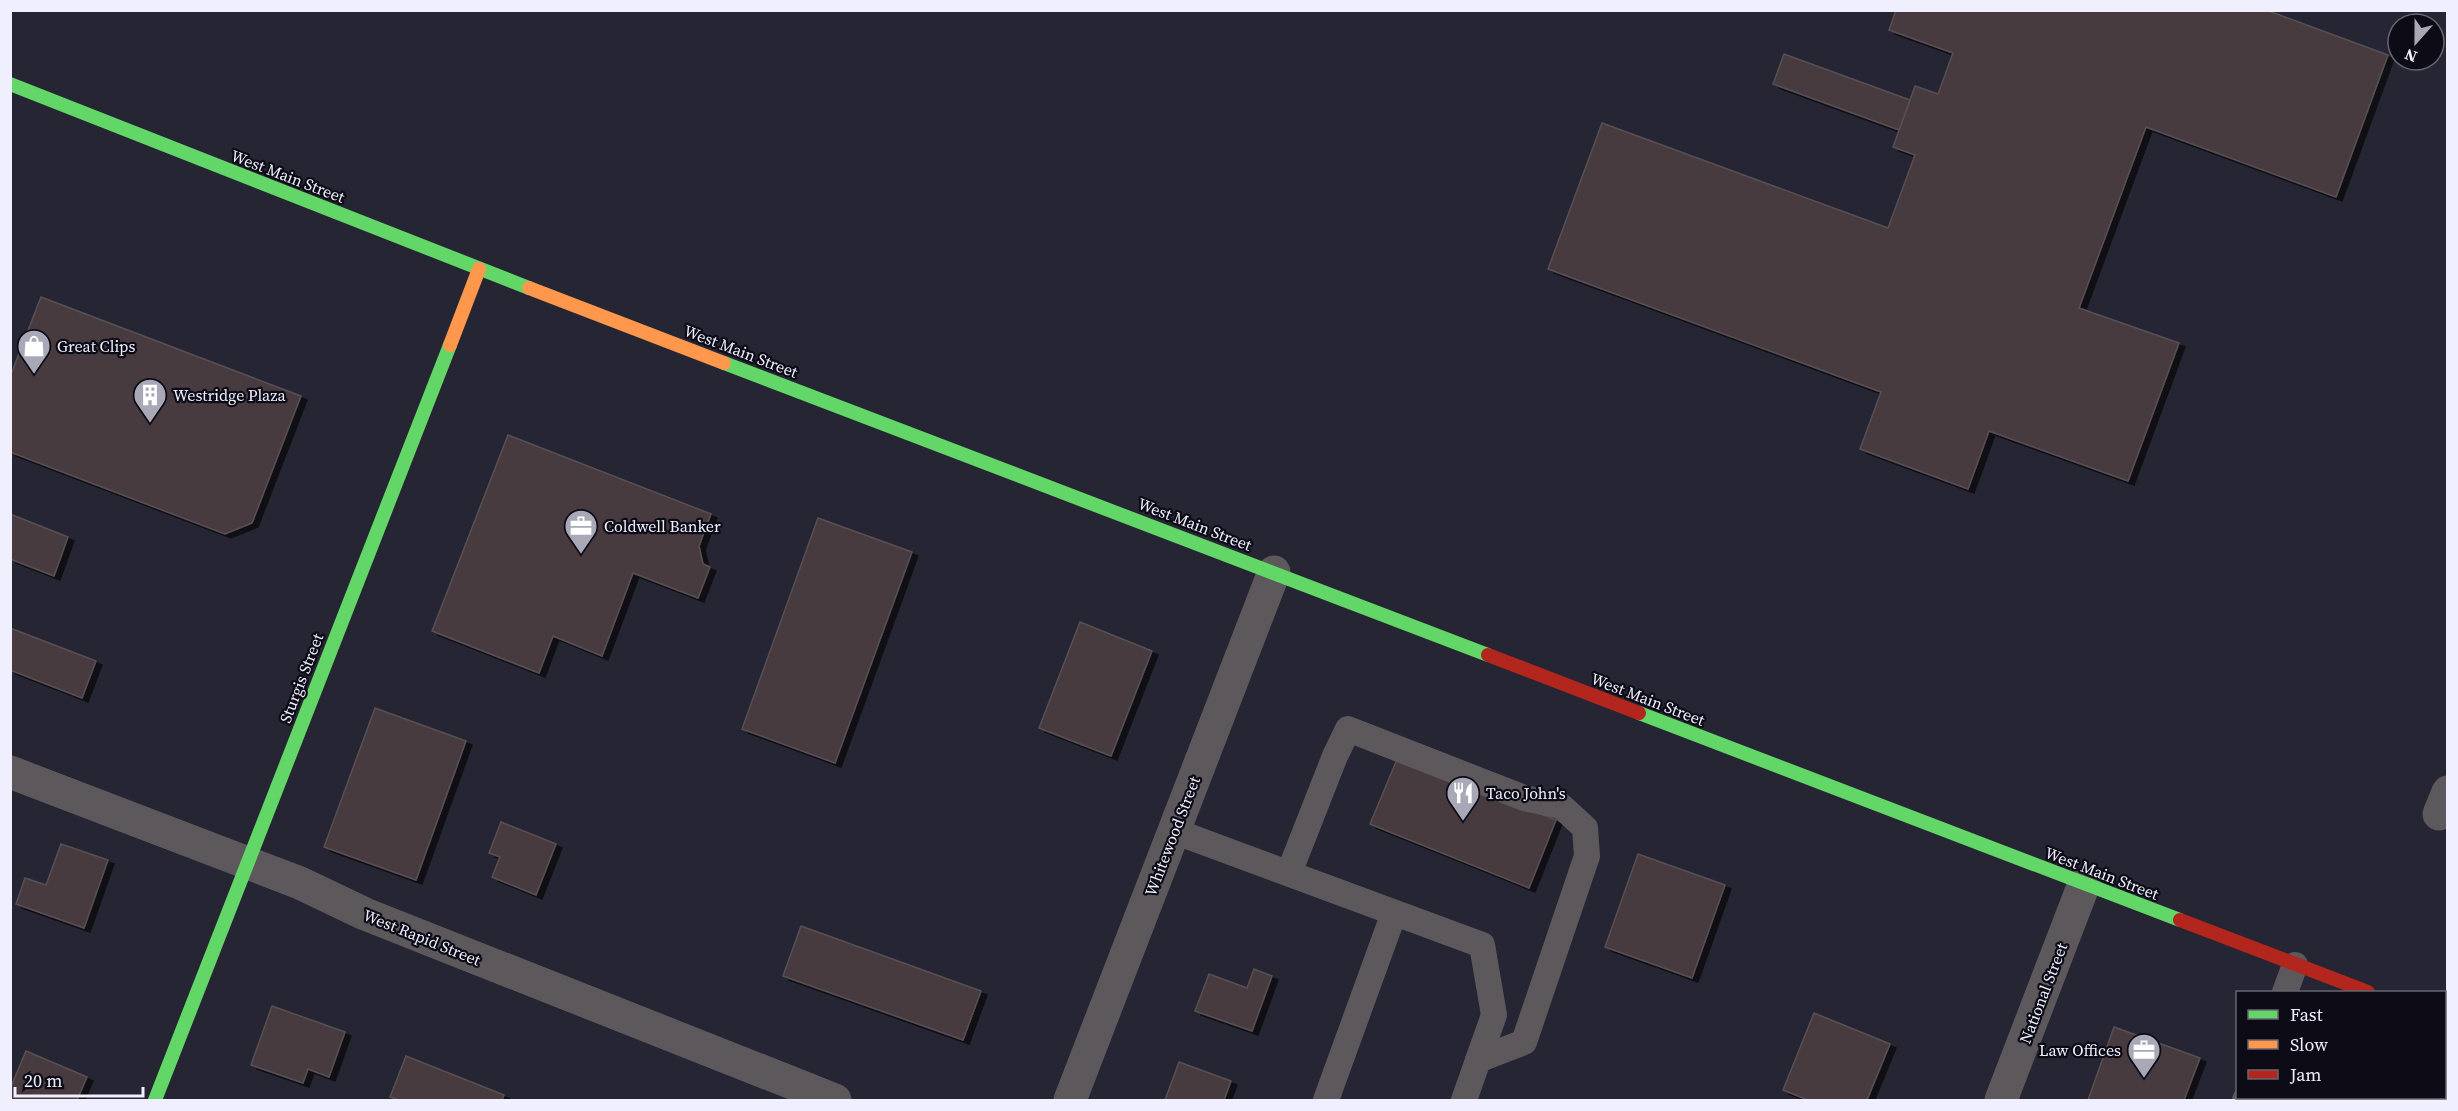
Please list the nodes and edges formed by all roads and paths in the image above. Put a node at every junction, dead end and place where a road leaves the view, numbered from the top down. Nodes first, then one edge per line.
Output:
1 (10, 84) edge
2 (478, 268) junction
3 (1274, 572) junction
4 (10, 772) edge
5 (1174, 831) junction
6 (247, 862) junction
7 (1289, 873) junction
8 (2084, 884) junction
9 (1394, 913) junction
10 (2295, 965) junction
11 (2286, 991) edge
12 (2363, 991) edge
13 (1478, 1060) junction
14 (155, 1101) edge
15 (835, 1101) edge
16 (1070, 1101) edge
17 (1326, 1101) edge
18 (1464, 1101) edge
19 (2001, 1101) edge

1 - 2 main road, West Main Street
2 - 3 main road, West Main Street
2 - 6 main road, Sturgis Street
3 - 5 street, Whitewood Street
3 - 8 main road, West Main Street
4 - 6 street, West Rapid Street
5 - 7 lane
5 - 16 street, Whitewood Street
6 - 14 main road, Sturgis Street
6 - 15 street, West Rapid Street
7 - 9 lane
7 - 13 lane
8 - 10 main road, West Main Street
8 - 19 street, National Street
9 - 13 lane
9 - 17 lane
10 - 11 lane
10 - 12 main road, West Main Street
13 - 18 lane

